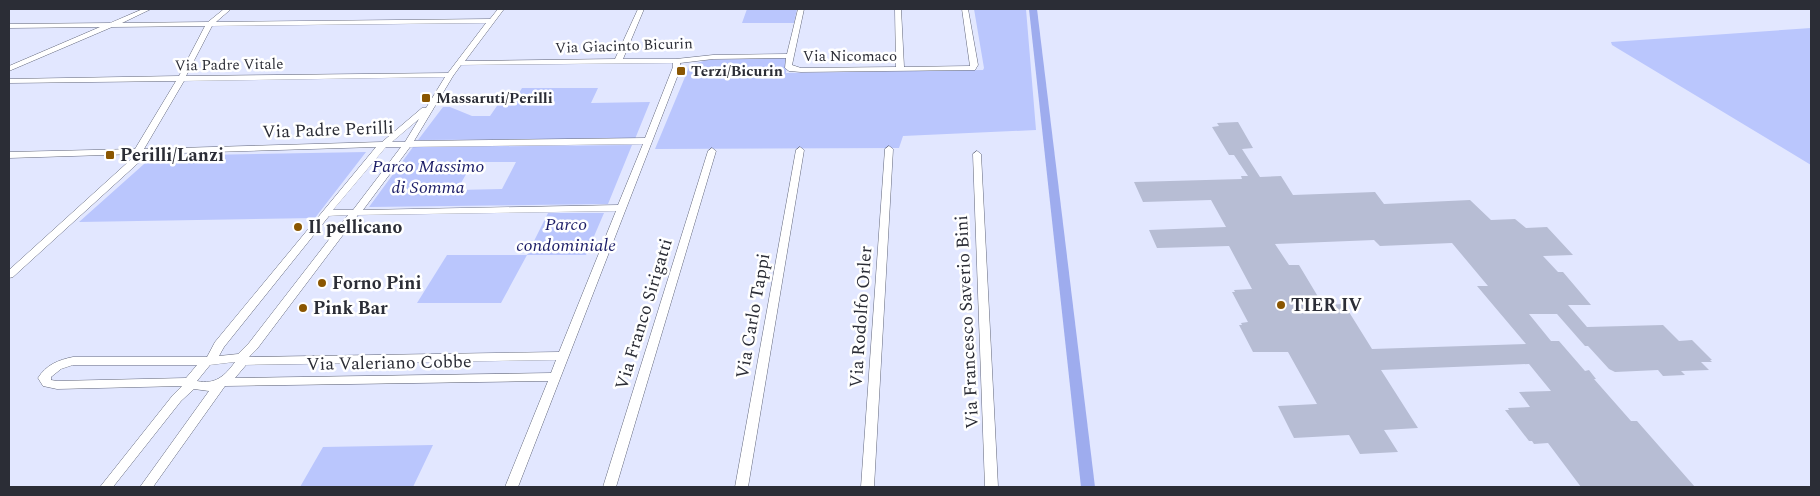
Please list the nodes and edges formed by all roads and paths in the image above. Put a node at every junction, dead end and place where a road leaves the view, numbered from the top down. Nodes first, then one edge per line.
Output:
1 (148, 9) edge
2 (228, 9) edge
3 (501, 9) edge
4 (641, 9) edge
5 (801, 9) edge
6 (898, 9) edge
7 (965, 9) edge
8 (492, 21) junction
9 (211, 22) junction
10 (109, 24) junction
11 (9, 26) edge
12 (790, 56) junction
13 (676, 61) junction
14 (618, 62) junction
15 (459, 63) junction
16 (9, 69) edge
17 (900, 70) junction
18 (450, 76) junction
19 (182, 79) junction
20 (9, 81) edge
21 (430, 106) junction
22 (647, 141) junction
23 (384, 144) junction
24 (408, 144) junction
25 (889, 149) dead end
26 (712, 150) dead end
27 (800, 150) dead end
28 (142, 151) junction
29 (9, 154) edge
30 (977, 154) dead end
31 (621, 208) junction
32 (326, 213) junction
33 (356, 213) junction
34 (9, 275) edge
35 (562, 356) junction
36 (239, 361) junction
37 (207, 362) junction
38 (554, 377) junction
39 (191, 381) junction
40 (222, 383) junction
41 (106, 487) edge
42 (146, 487) edge
43 (512, 487) edge
44 (609, 487) edge
45 (740, 487) edge
46 (867, 487) edge
47 (992, 487) edge

1 - 10 street
2 - 9 street
3 - 8 street
4 - 14 street
5 - 12 street, Via Nicomaco
6 - 17 street
7 - 17 street, Via Nicomaco
8 - 9 street
8 - 15 street
9 - 10 street
9 - 19 street
10 - 11 street
10 - 16 street
12 - 13 street, Via Giacinto Bicurin
12 - 17 street, Via Nicomaco
13 - 14 street, Via Giacinto Bicurin
13 - 22 street
14 - 15 street, Via Giacinto Bicurin
15 - 18 street
18 - 19 street, Via Padre Vitale
18 - 21 street
19 - 20 street, Via Padre Vitale
19 - 28 street
21 - 23 street
21 - 24 street
22 - 24 street, Via Padre Perilli
22 - 31 street
23 - 24 street, Via Padre Perilli
23 - 28 street, Via Padre Perilli
23 - 32 street
24 - 33 street
25 - 46 street, Via Rodolfo Orler
26 - 44 street, Via Franco Sirigatti
27 - 45 street, Via Carlo Tappi
28 - 29 street, Via Padre Perilli
28 - 34 street
30 - 47 street, Via Francesco Saverio Bini
31 - 33 street
31 - 35 street
32 - 33 street
32 - 37 street
33 - 36 street
35 - 36 street, Via Valeriano Cobbe
35 - 38 street
36 - 37 street, Via Valeriano Cobbe
36 - 40 street
37 - 39 street
37 - 39 street, Via Valeriano Cobbe
38 - 40 street, Via Valeriano Cobbe
38 - 43 street
39 - 40 street, Via Valeriano Cobbe
39 - 41 street
40 - 42 street

